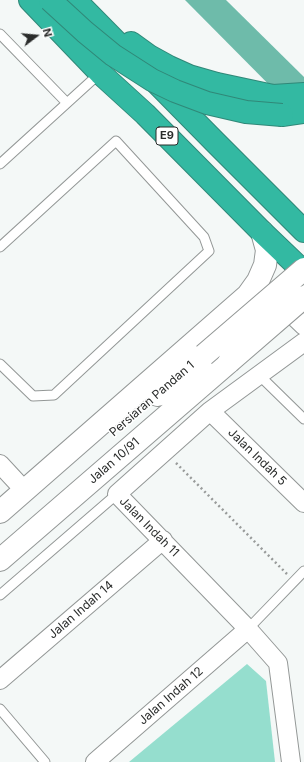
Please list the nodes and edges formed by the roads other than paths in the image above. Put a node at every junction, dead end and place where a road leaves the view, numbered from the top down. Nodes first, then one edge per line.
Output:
1 (30, 0) edge
2 (50, 0) edge
3 (75, 0) edge
4 (79, 0) edge
5 (0, 34) edge
6 (100, 73) junction
7 (304, 94) edge
8 (67, 103) junction
9 (304, 112) edge
10 (0, 164) edge
11 (304, 230) edge
12 (262, 232) junction
13 (0, 246) edge
14 (304, 270) edge
15 (248, 295) junction
16 (304, 297) edge
17 (304, 326) edge
18 (304, 342) edge
19 (0, 364) edge
20 (259, 375) junction
21 (210, 411) junction
22 (304, 419) edge
23 (0, 464) edge
24 (24, 491) junction
25 (117, 494) junction
26 (304, 503) edge
27 (0, 512) edge
28 (0, 529) edge
29 (163, 540) junction
30 (0, 560) edge
31 (304, 572) edge
32 (0, 595) edge
33 (248, 629) junction
34 (0, 680) edge
35 (0, 709) edge
36 (45, 762) edge
37 (95, 762) edge
38 (291, 762) edge

1 - 6 highway, E9
2 - 9 highway, bridge
3 - 11 highway, E9
4 - 7 highway
5 - 8 lane
6 - 8 lane
6 - 12 highway, E9
8 - 10 lane
12 - 14 highway, E9
12 - 15 street
13 - 19 lane
14 - 28 street, Persiaran Pandan 1, bridge
15 - 17 street
15 - 24 street
16 - 30 street, Jalan 10/91, bridge
18 - 20 street, Jalan Indah 11
20 - 21 street, Jalan Indah 11
20 - 22 lane
21 - 25 street, Jalan Indah 11
21 - 26 street, Jalan Indah 5
23 - 24 street
24 - 27 street
25 - 29 street, Jalan Indah 11
25 - 32 lane
29 - 33 street, Jalan Indah 11
29 - 34 street, Jalan Indah 14
31 - 33 lane
33 - 37 street, Jalan Indah 12
33 - 38 street, Jalan Indah 11
35 - 36 lane

